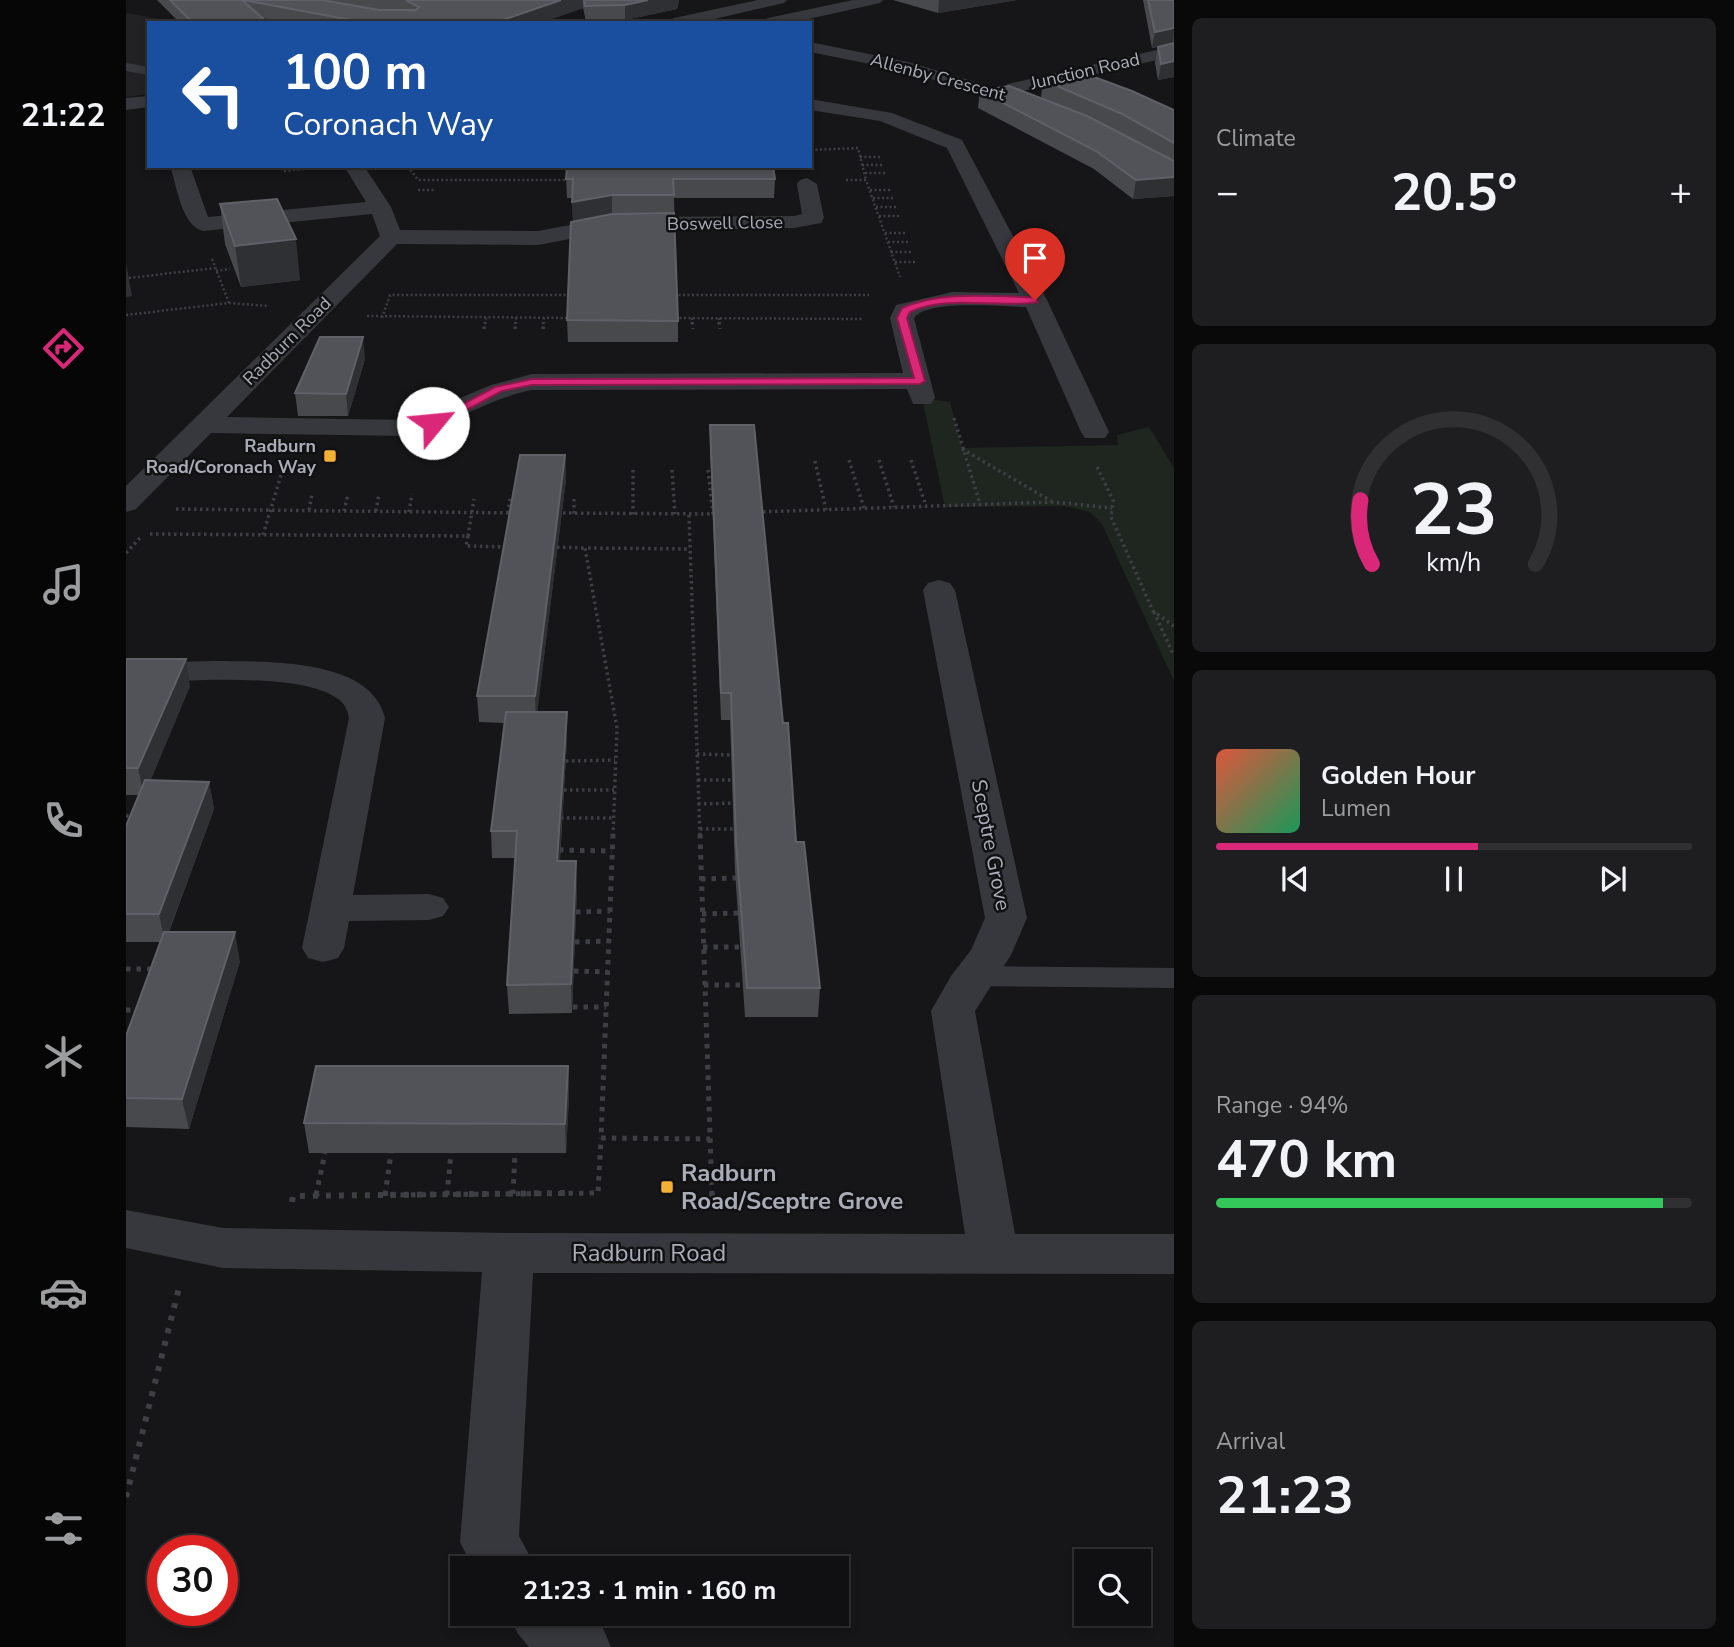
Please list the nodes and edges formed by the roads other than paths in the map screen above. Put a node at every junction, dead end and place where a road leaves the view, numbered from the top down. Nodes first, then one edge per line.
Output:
1 (779, 0) edge
2 (875, 0) edge
3 (683, 21) edge
4 (777, 21) edge
5 (812, 47) edge
6 (1174, 51) edge
7 (126, 68) edge
8 (147, 71) edge
9 (995, 92) junction
10 (147, 102) edge
11 (126, 104) edge
12 (812, 104) edge
13 (1054, 113) edge
14 (181, 168) edge
15 (355, 168) edge
16 (807, 184) road end
17 (380, 207) junction
18 (391, 237) junction
19 (1035, 300) junction
20 (202, 425) junction
21 (1095, 432) road end
22 (139, 474) edge
23 (126, 503) edge
24 (939, 590) dead end
25 (126, 673) edge
26 (331, 908) junction
27 (429, 908) dead end
28 (323, 948) dead end
29 (974, 976) junction
30 (1174, 978) edge
31 (126, 1229) edge
32 (509, 1253) junction
33 (993, 1254) junction
34 (1174, 1254) edge
35 (498, 1556) edge
36 (551, 1626) edge
37 (580, 1647) edge

1 - 3 street
2 - 4 street
5 - 9 street, Allenby Crescent
6 - 9 street, Junction Road
7 - 8 lane
9 - 13 street, Allenby Crescent
10 - 11 street
12 - 19 street
14 - 17 street
15 - 17 street
16 - 18 street, Boswell Close
17 - 18 street
18 - 20 street, Radburn Road
19 - 20 street
19 - 21 street
20 - 22 street, Radburn Road
22 - 23 street, Radburn Road
24 - 29 street, Sceptre Grove
25 - 26 street
26 - 27 street
26 - 28 street
29 - 30 lane
29 - 33 street, Sceptre Grove
31 - 32 street, Radburn Road
32 - 33 street, Radburn Road
32 - 35 street
33 - 34 street, Radburn Road
36 - 37 street

